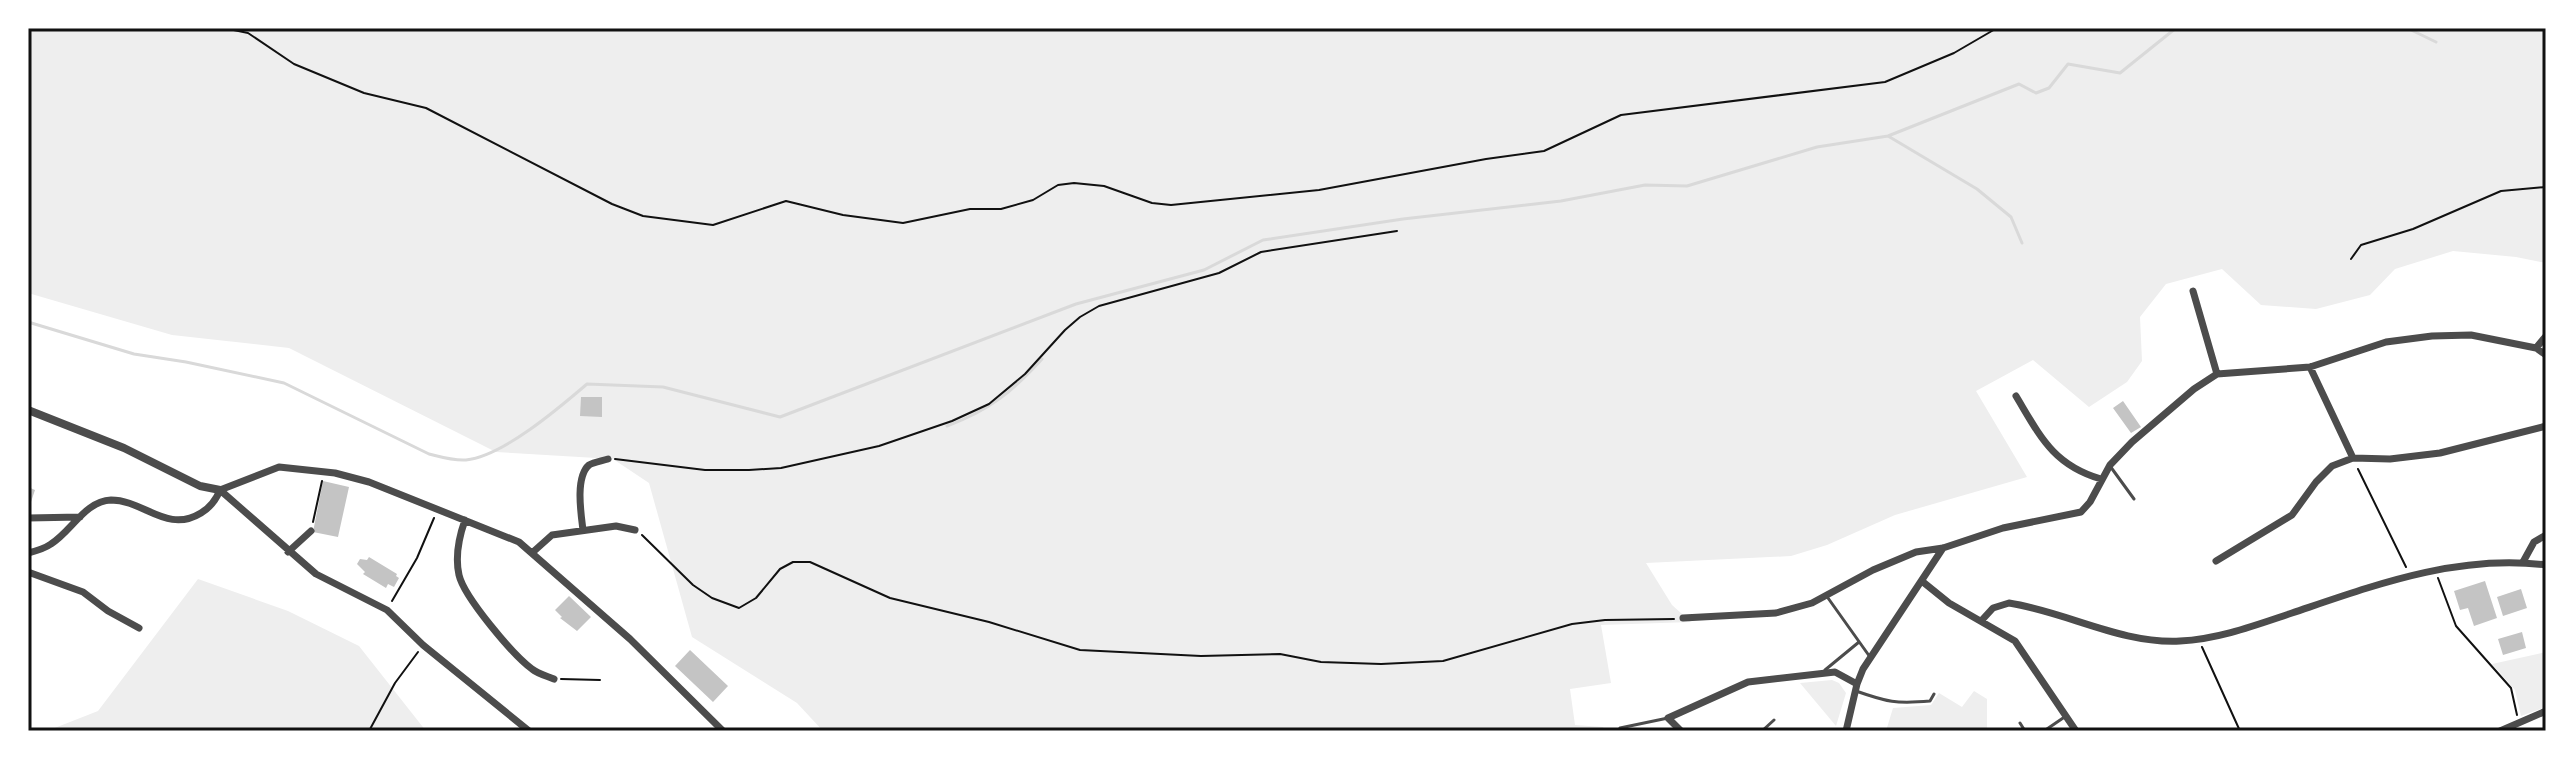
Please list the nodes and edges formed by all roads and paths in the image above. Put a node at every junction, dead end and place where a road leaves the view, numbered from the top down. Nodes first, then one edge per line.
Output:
1 (224, 28) edge
2 (1997, 28) edge
3 (2546, 187) edge
4 (1397, 231) dead end
5 (2351, 259) dead end
6 (2193, 291) dead end
7 (2546, 336) edge
8 (2536, 348) junction
9 (2546, 355) edge
10 (2310, 367) junction
11 (2217, 374) junction
12 (2016, 396) dead end
13 (28, 410) edge
14 (2546, 426) edge
15 (2353, 458) junction
16 (608, 459) joint
17 (2110, 465) junction
18 (324, 471) junction
19 (2101, 479) junction
20 (220, 490) junction
21 (2134, 499) dead end
22 (437, 509) junction
23 (80, 517) junction
24 (28, 518) edge
25 (465, 520) junction
26 (583, 530) junction
27 (635, 530) joint
28 (311, 531) joint
29 (2546, 535) edge
30 (1943, 548) junction
31 (288, 552) junction
32 (533, 552) junction
33 (28, 553) edge
34 (2216, 561) dead end
35 (2523, 562) junction
36 (2546, 565) edge
37 (28, 572) edge
38 (2410, 575) junction
39 (1923, 582) junction
40 (2441, 589) dead end
41 (1825, 594) junction
42 (387, 610) junction
43 (1683, 618) joint
44 (1982, 620) junction
45 (139, 628) dead end
46 (2198, 639) junction
47 (1859, 641) junction
48 (423, 645) junction
49 (1870, 657) junction
50 (1822, 673) junction
51 (554, 679) joint
52 (600, 680) dead end
53 (1856, 688) junction
54 (1934, 694) dead end
55 (2546, 711) edge
56 (2066, 716) junction
57 (1668, 718) junction
58 (1774, 720) dead end
59 (2020, 723) dead end
60 (2519, 723) junction
61 (369, 731) edge
62 (529, 731) edge
63 (723, 731) edge
64 (1621, 731) edge
65 (1681, 731) edge
66 (1762, 731) edge
67 (1846, 731) edge
68 (2025, 731) edge
69 (2044, 731) edge
70 (2076, 731) edge
71 (2240, 731) edge
72 (2500, 731) edge

1 - 2 path
3 - 5 path
4 - 16 path
6 - 11 street
7 - 8 street
8 - 9 street
8 - 10 street
10 - 11 street
10 - 15 street
11 - 17 street
12 - 19 street
13 - 20 street
14 - 15 street
15 - 34 street
15 - 38 path
16 - 26 street
17 - 19 street
17 - 21 lane
18 - 20 street
18 - 22 street
18 - 28 path
19 - 30 street
20 - 23 street
20 - 31 street
22 - 25 street
22 - 42 path
23 - 24 street
23 - 33 street
25 - 32 street
25 - 51 street
26 - 27 street
26 - 32 street
27 - 43 path
28 - 31 street
29 - 35 street
30 - 39 street
30 - 41 street
31 - 42 street
32 - 63 street
35 - 36 street
35 - 38 street
37 - 45 street
38 - 46 street
39 - 44 street
39 - 49 street
40 - 60 path
41 - 43 street
41 - 47 lane
42 - 48 street
44 - 46 street
44 - 56 street
46 - 71 path
47 - 49 lane
47 - 50 lane
48 - 61 path
48 - 62 street
49 - 53 street
50 - 53 street
50 - 57 street
51 - 52 path
53 - 54 lane
53 - 67 street
55 - 60 street
56 - 69 lane
56 - 70 street
57 - 64 lane
57 - 65 street
58 - 66 lane
59 - 68 lane
60 - 72 street

